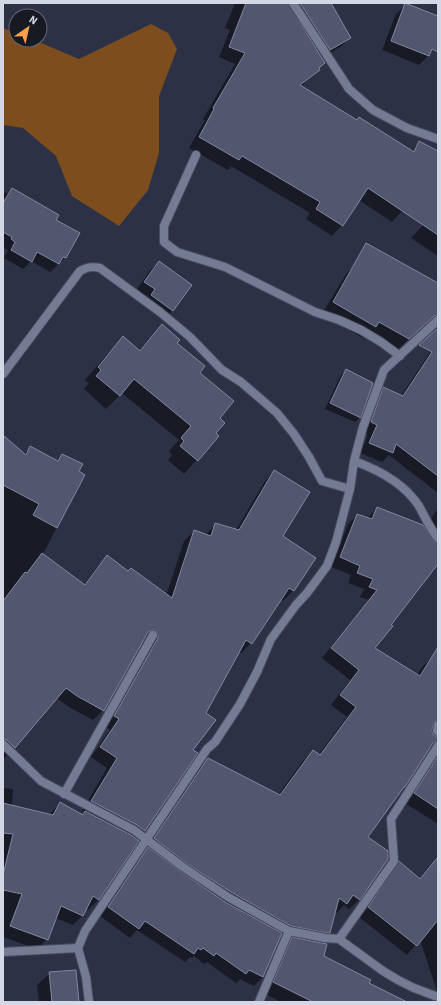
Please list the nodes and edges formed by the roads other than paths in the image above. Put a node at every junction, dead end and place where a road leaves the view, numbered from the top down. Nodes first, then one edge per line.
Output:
1 (293, 3) edge
2 (438, 139) edge
3 (196, 155) dead end
4 (438, 320) edge
5 (400, 356) junction
6 (3, 374) edge
7 (354, 461) junction
8 (350, 489) junction
9 (438, 538) edge
10 (153, 635) dead end
11 (438, 725) edge
12 (438, 732) edge
13 (3, 744) edge
14 (438, 746) edge
15 (64, 794) junction
16 (146, 839) junction
17 (289, 931) junction
18 (339, 939) junction
19 (78, 948) junction
20 (3, 952) edge
21 (438, 997) edge
22 (89, 1002) edge
23 (259, 1002) edge

1 - 2 street
3 - 5 street
4 - 5 street
5 - 7 street
6 - 8 street
7 - 8 street
7 - 9 street
8 - 16 street
10 - 15 street
11 - 12 street
13 - 15 street
14 - 18 street
15 - 16 street
16 - 17 street
16 - 19 street
17 - 18 street
17 - 23 street
18 - 21 street
19 - 20 street
19 - 22 street

